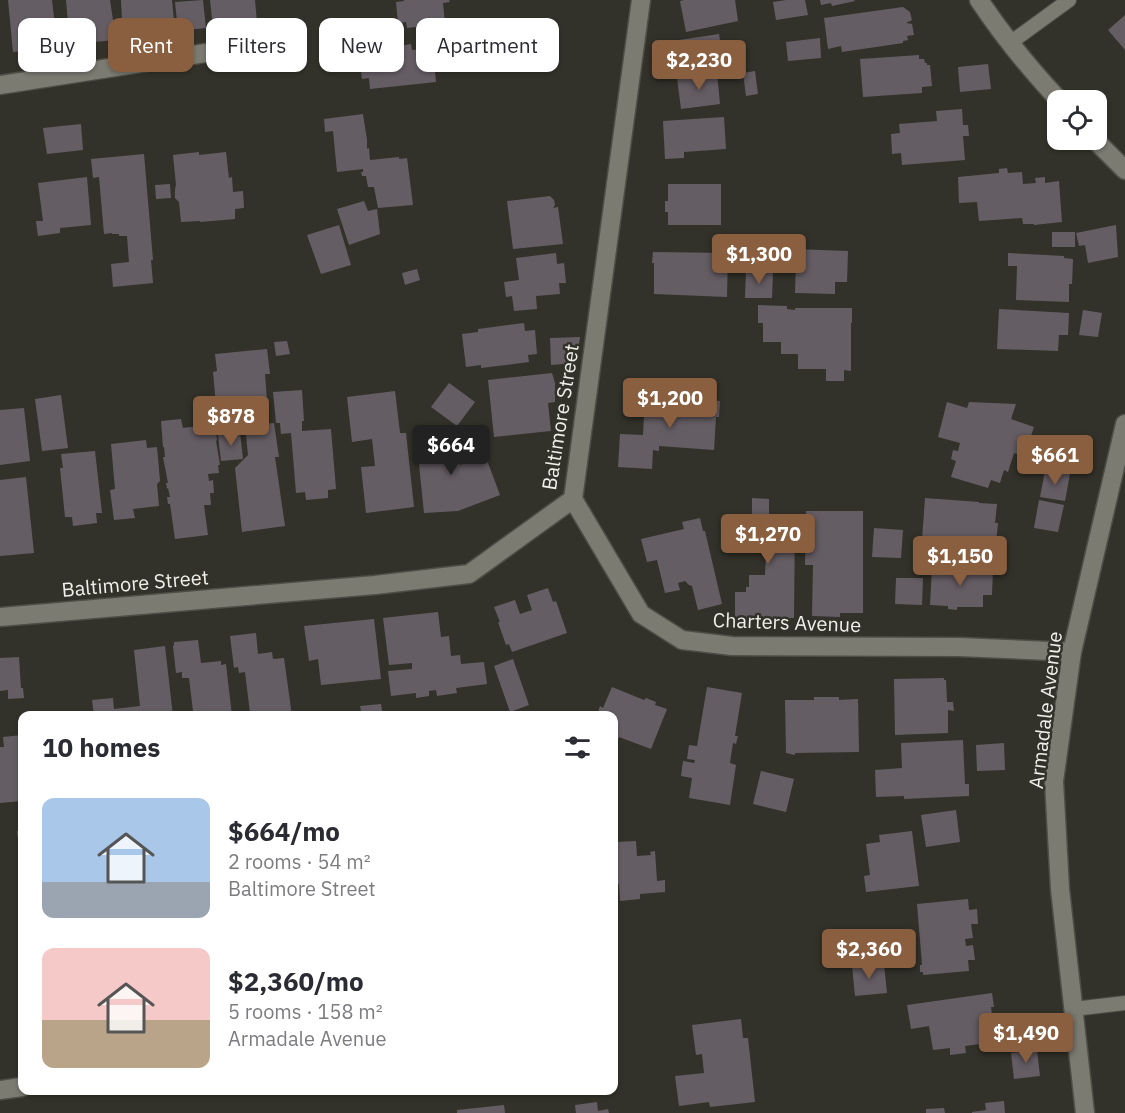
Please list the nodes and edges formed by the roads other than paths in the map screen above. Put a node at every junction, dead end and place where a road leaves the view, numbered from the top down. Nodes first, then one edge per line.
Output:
1 (641, 0) edge
2 (979, 0) edge
3 (1069, 0) edge
4 (1010, 43) junction
5 (206, 53) edge
6 (0, 85) edge
7 (1050, 90) edge
8 (1105, 150) edge
9 (1125, 170) edge
10 (1125, 424) edge
11 (573, 499) junction
12 (0, 617) edge
13 (1072, 652) junction
14 (1125, 1003) edge
15 (1074, 1009) junction
16 (18, 1088) edge
17 (0, 1090) edge
18 (1085, 1113) edge

1 - 11 street, Baltimore Street
2 - 4 street
3 - 4 lane
4 - 7 street
5 - 6 street
8 - 9 street
10 - 13 street, Armadale Avenue
11 - 12 street, Baltimore Street
11 - 13 street, Charters Avenue
13 - 15 street, Armadale Avenue
14 - 15 lane
15 - 18 street, Armadale Avenue
16 - 17 street

